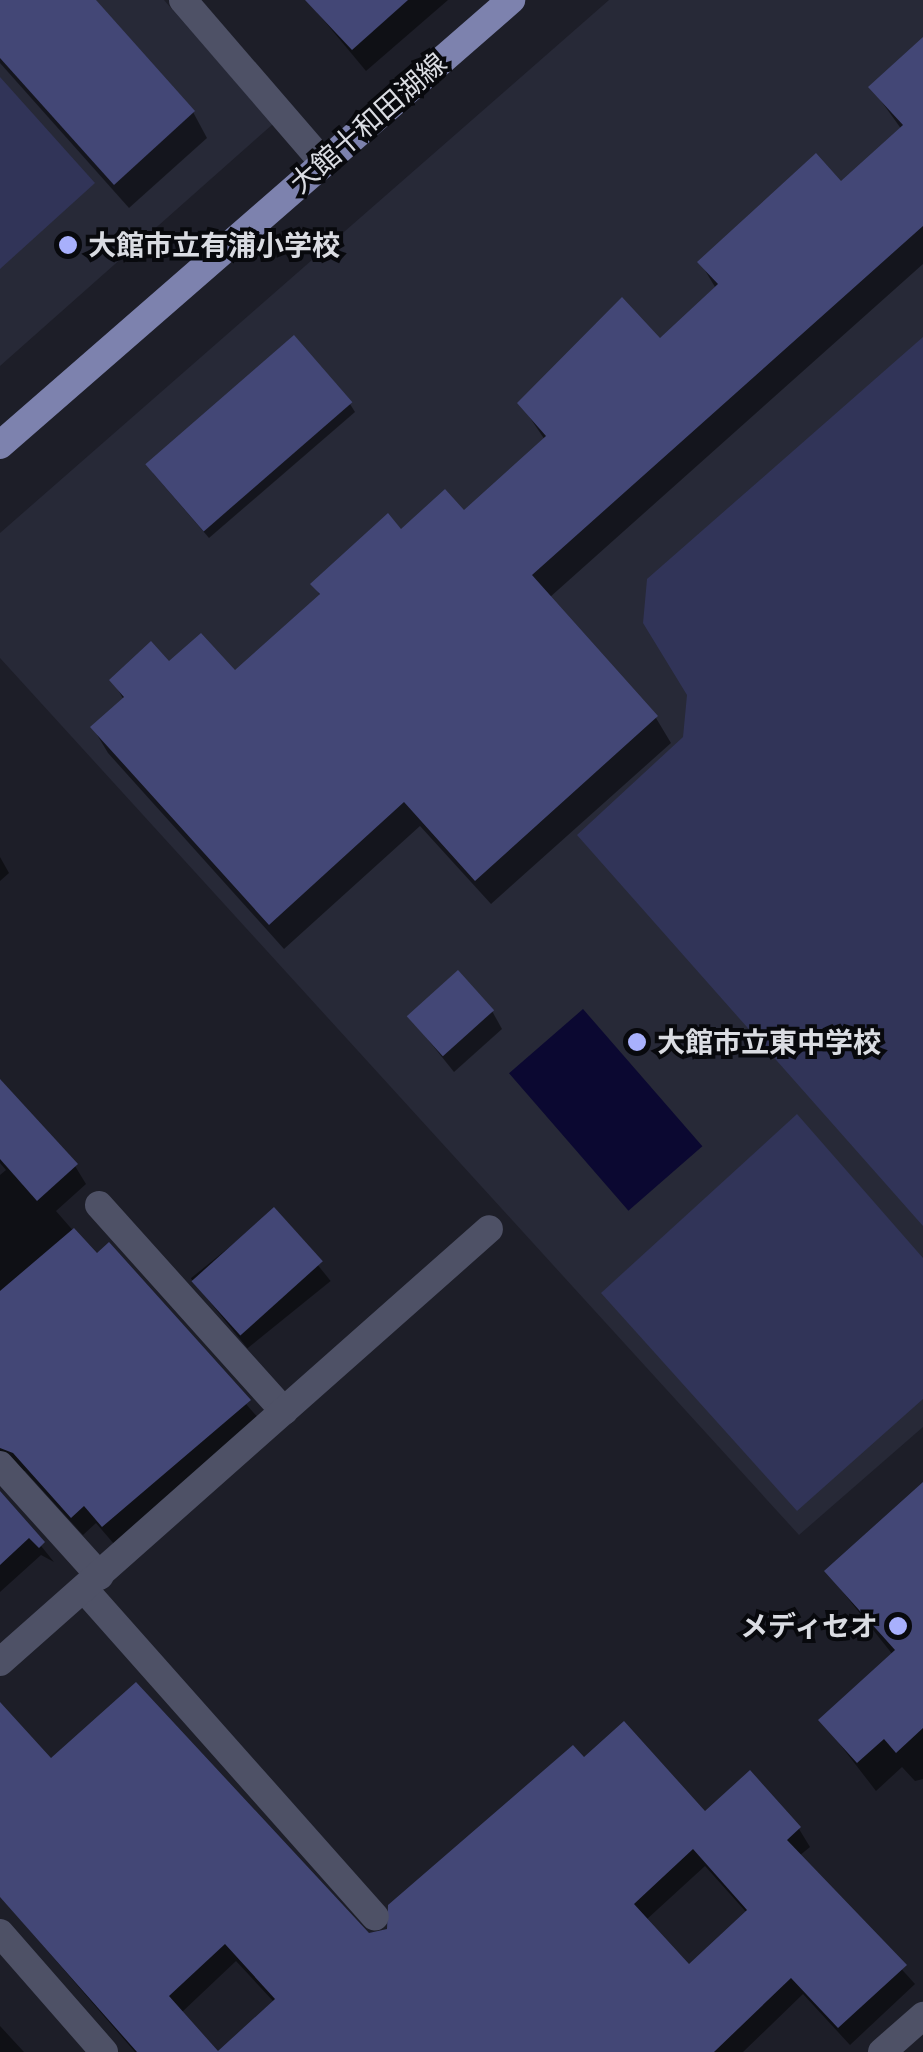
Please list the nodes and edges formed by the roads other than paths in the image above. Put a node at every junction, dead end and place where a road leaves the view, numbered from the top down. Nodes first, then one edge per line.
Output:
1 (183, 0) edge
2 (510, 0) edge
3 (323, 162) junction
4 (0, 445) edge
5 (99, 1204) dead end
6 (489, 1229) dead end
7 (284, 1411) junction
8 (0, 1465) edge
9 (91, 1583) junction
10 (0, 1662) edge
11 (376, 1917) dead end
12 (0, 1933) edge
13 (923, 2016) edge
14 (104, 2052) edge
15 (882, 2052) edge

1 - 3 street
2 - 3 main road, 大館十和田湖線
3 - 4 main road, 大館十和田湖線
5 - 7 street
6 - 7 street
7 - 9 street
8 - 9 street
9 - 10 street
9 - 11 street
12 - 14 street
13 - 15 street

